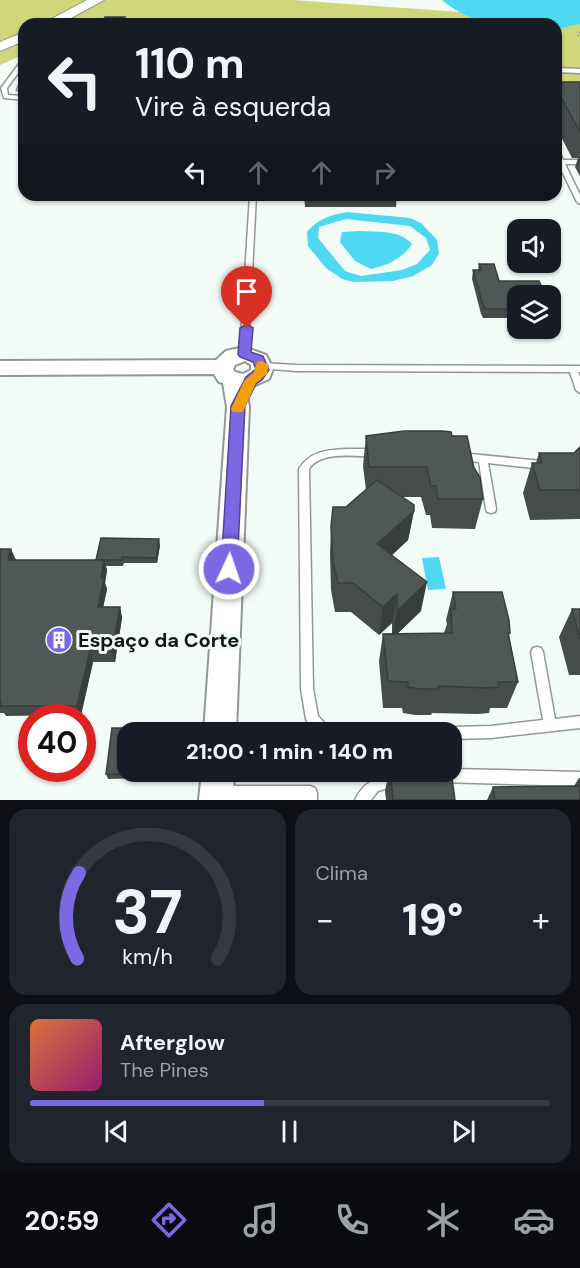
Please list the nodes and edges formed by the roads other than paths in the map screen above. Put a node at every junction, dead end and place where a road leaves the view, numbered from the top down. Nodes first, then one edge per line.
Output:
1 (97, 0) edge
2 (61, 18) edge
3 (18, 39) edge
4 (0, 47) edge
5 (18, 68) edge
6 (562, 70) edge
7 (580, 71) edge
8 (3, 97) edge
9 (18, 98) edge
10 (562, 162) joint
11 (580, 162) edge
12 (253, 201) edge
13 (580, 202) edge
14 (0, 368) edge
15 (576, 369) edge
16 (242, 376) junction
17 (580, 390) edge
18 (385, 452) edge
19 (447, 454) edge
20 (483, 460) junction
21 (550, 466) edge
22 (491, 509) dead end
23 (537, 652) dead end
24 (221, 722) edge
25 (315, 722) edge
26 (580, 722) edge
27 (550, 725) junction
28 (462, 733) edge
29 (462, 777) edge
30 (580, 779) edge
31 (385, 782) edge
32 (217, 788) edge
33 (310, 800) edge
34 (362, 800) edge

1 - 2 main road
3 - 4 main road
5 - 8 lane
6 - 7 lane
8 - 9 lane
10 - 11 lane
10 - 13 lane
12 - 16 lane
14 - 16 street
15 - 16 lane
15 - 17 lane
16 - 24 street
18 - 25 lane
19 - 20 lane
20 - 21 lane
20 - 22 lane
23 - 27 lane
26 - 27 lane
27 - 28 lane
29 - 30 lane
31 - 34 lane
32 - 33 lane

